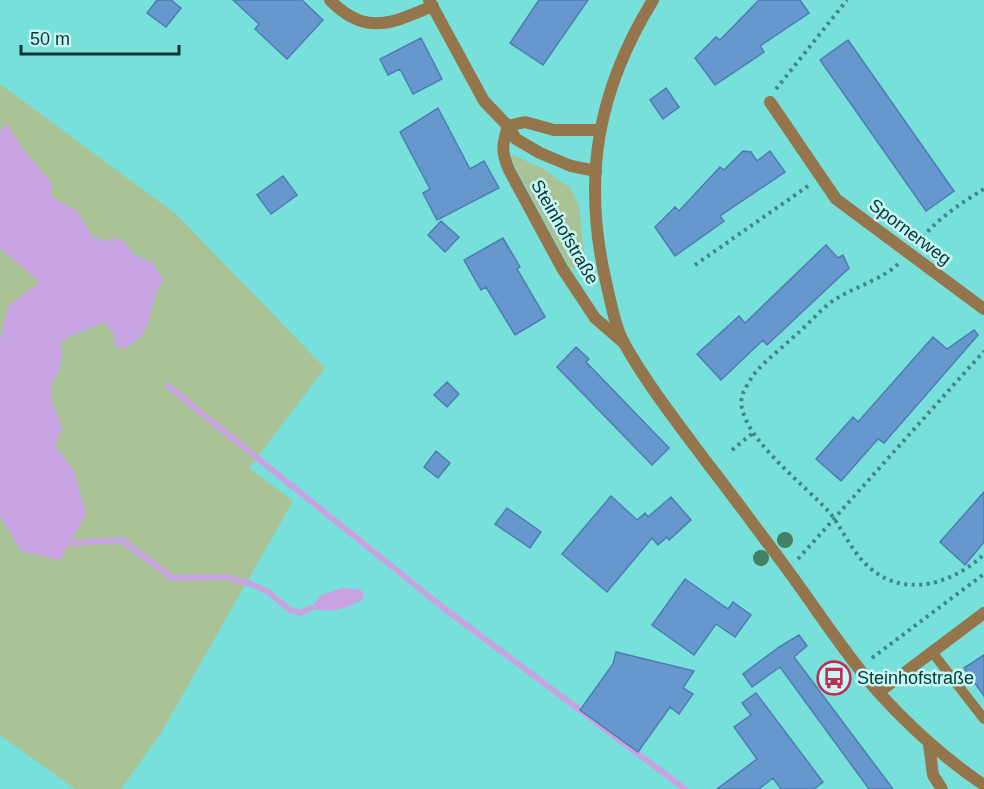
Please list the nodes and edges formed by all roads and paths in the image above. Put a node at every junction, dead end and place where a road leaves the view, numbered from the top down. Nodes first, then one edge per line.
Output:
1 (330, 0) edge
2 (653, 0) edge
3 (847, 0) edge
4 (431, 3) edge
5 (770, 102) joint
6 (508, 126) junction
7 (599, 130) junction
8 (596, 171) junction
9 (821, 177) junction
10 (984, 189) edge
11 (908, 253) junction
12 (695, 265) dead end
13 (984, 309) edge
14 (624, 343) junction
15 (984, 351) edge
16 (753, 433) junction
17 (732, 450) dead end
18 (834, 519) junction
19 (984, 554) edge
20 (788, 570) junction
21 (984, 574) edge
22 (984, 613) edge
23 (932, 651) junction
24 (859, 668) junction
25 (879, 692) junction
26 (984, 719) edge
27 (929, 744) junction
28 (984, 785) edge
29 (942, 789) edge

1 - 4 street
2 - 7 street, Steinhofstraße
3 - 5 path
4 - 6 street, Steinhofstraße
5 - 9 street, Spornerweg
6 - 7 street
6 - 8 street, Steinhofstraße
6 - 14 street, Steinhofstraße
7 - 8 street, Steinhofstraße
8 - 14 street, Steinhofstraße
9 - 11 street, Spornerweg
9 - 12 path
10 - 11 path
11 - 13 street, Spornerweg
11 - 16 path
14 - 20 street, Steinhofstraße
15 - 18 path
16 - 17 path
16 - 18 path
18 - 19 path
18 - 20 path
20 - 24 street, Steinhofstraße
21 - 24 path
22 - 23 street
23 - 25 street
23 - 26 lane
24 - 25 street, Steinhofstraße
25 - 27 street, Steinhofstraße
27 - 28 street, Steinhofstraße
27 - 29 street

